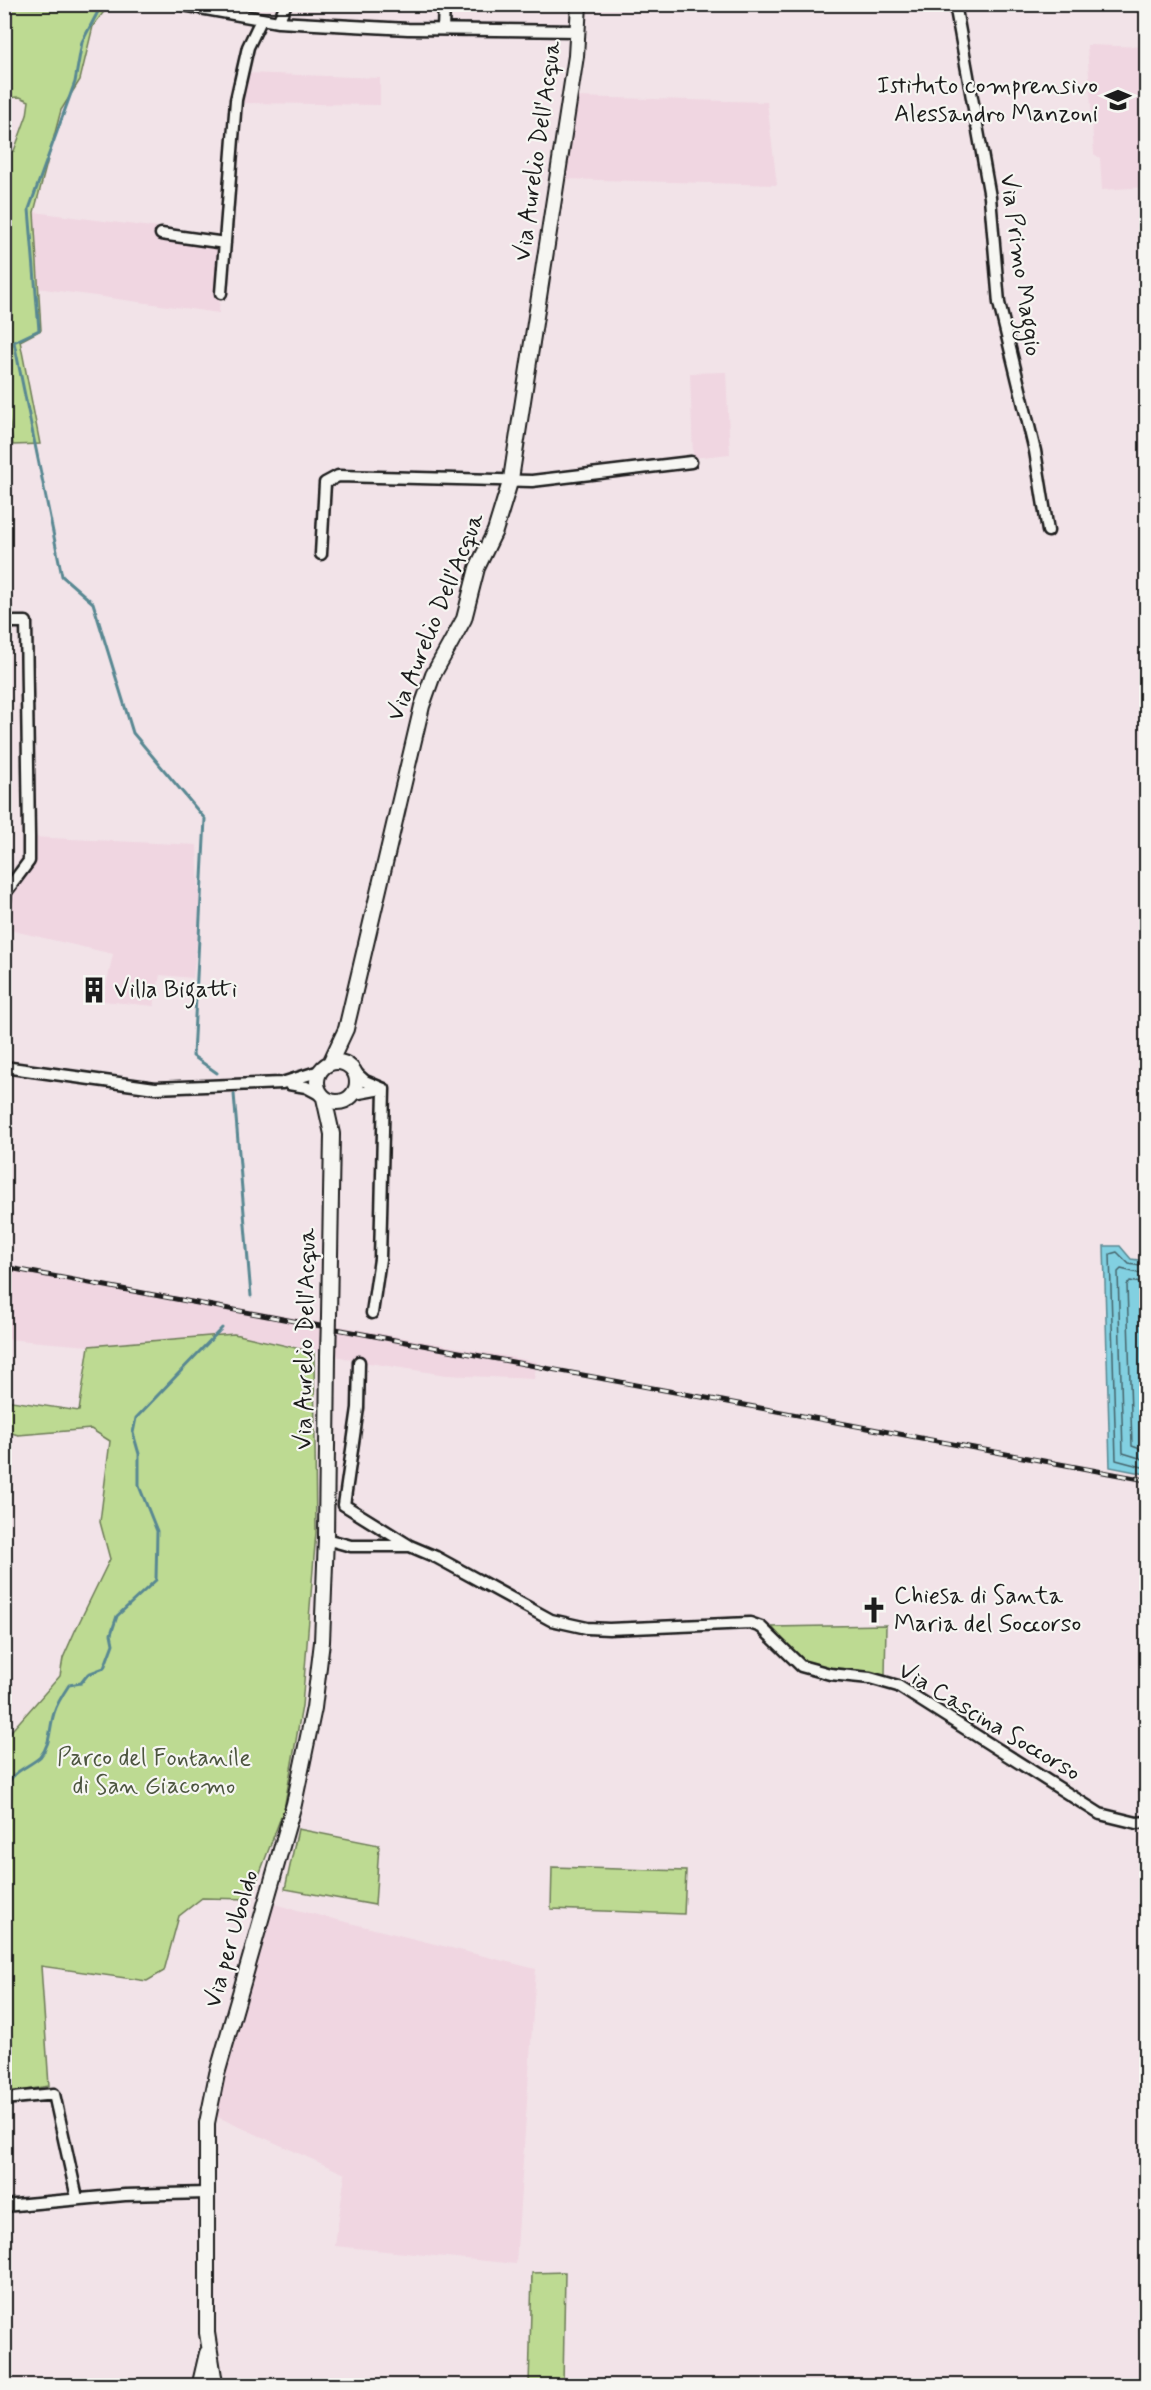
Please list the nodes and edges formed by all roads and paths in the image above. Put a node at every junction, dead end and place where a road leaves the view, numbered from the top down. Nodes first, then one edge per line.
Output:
1 (178, 4) edge
2 (286, 4) edge
3 (444, 4) edge
4 (579, 4) edge
5 (955, 4) edge
6 (261, 20) junction
7 (278, 22) junction
8 (443, 29) junction
9 (578, 32) junction
10 (161, 234) dead end
11 (225, 243) junction
12 (221, 293) dead end
13 (691, 462) dead end
14 (511, 479) junction
15 (1048, 531) dead end
16 (321, 554) dead end
17 (4, 622) edge
18 (4, 906) edge
19 (346, 1029) junction
20 (4, 1067) edge
21 (325, 1067) junction
22 (352, 1068) junction
23 (282, 1083) junction
24 (384, 1089) junction
25 (322, 1096) junction
26 (352, 1096) junction
27 (332, 1134) junction
28 (372, 1313) dead end
29 (359, 1362) dead end
30 (326, 1544) junction
31 (410, 1546) junction
32 (1146, 1822) edge
33 (4, 2100) edge
34 (207, 2193) junction
35 (77, 2198) junction
36 (4, 2206) edge
37 (208, 2348) junction
38 (199, 2384) edge
39 (216, 2384) edge

1 - 6 street
2 - 7 street
3 - 8 street
4 - 9 street, Via Aurelio Dell'Acqua
5 - 15 street, Via Primo Maggio
6 - 7 street
6 - 11 street
7 - 8 street
8 - 9 street
9 - 14 street, Via Aurelio Dell'Acqua
10 - 11 street
11 - 12 street
13 - 14 street
14 - 16 street
14 - 19 street, Via Aurelio Dell'Acqua
17 - 18 street
19 - 21 street, Via Aurelio Dell'Acqua
19 - 22 street, Via Aurelio Dell'Acqua
20 - 23 street
21 - 22 street
21 - 23 street
21 - 25 street
22 - 24 street
22 - 26 street
23 - 25 street
24 - 26 street
24 - 28 street
25 - 26 street
25 - 27 street, Via Aurelio Dell'Acqua
26 - 27 street, Via Aurelio Dell'Acqua
27 - 30 street, Via Aurelio Dell'Acqua, bridge
29 - 31 street, Via Cascina Soccorso
30 - 31 street, Via Cascina Soccorso
30 - 34 street, Via per Uboldo
31 - 32 street, Via Cascina Soccorso
33 - 35 street
34 - 35 street
34 - 37 street, Via per Uboldo
35 - 36 street
37 - 38 street, Via per Uboldo
37 - 39 street, Via per Uboldo
38 - 39 street

